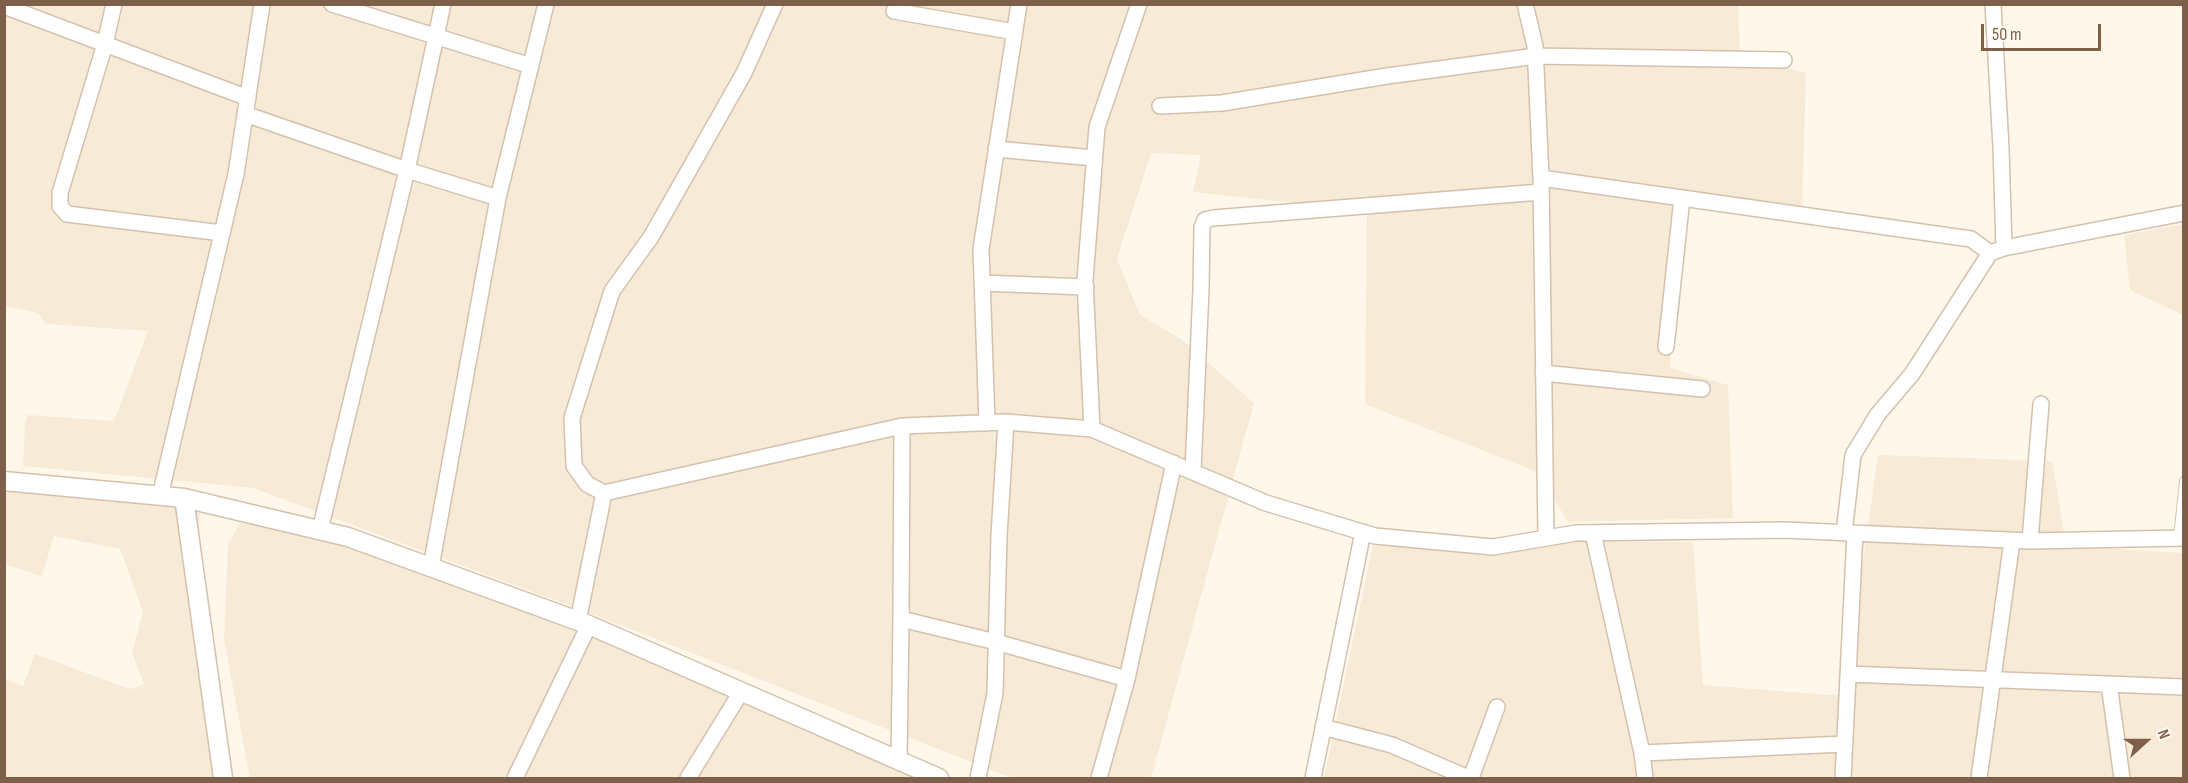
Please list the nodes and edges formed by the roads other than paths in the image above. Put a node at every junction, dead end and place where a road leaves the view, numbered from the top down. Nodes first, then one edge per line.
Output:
1 (114, 4) edge
2 (262, 4) edge
3 (332, 4) edge
4 (443, 4) edge
5 (546, 4) edge
6 (775, 4) edge
7 (1019, 4) edge
8 (1139, 4) edge
9 (1525, 4) edge
10 (1993, 4) edge
11 (4, 6) edge
12 (894, 10) dead end
13 (1015, 32) junction
14 (436, 37) junction
15 (105, 44) junction
16 (1536, 56) junction
17 (1784, 60) dead end
18 (531, 66) junction
19 (248, 98) junction
20 (1160, 106) dead end
21 (245, 114) junction
22 (996, 149) junction
23 (1094, 158) junction
24 (406, 170) junction
25 (1541, 185) junction
26 (498, 198) junction
27 (1682, 198) junction
28 (2184, 213) edge
29 (222, 233) junction
30 (1997, 250) junction
31 (982, 283) junction
32 (1086, 288) junction
33 (1666, 347) dead end
34 (1543, 373) junction
35 (1702, 389) dead end
36 (2041, 404) dead end
37 (1006, 422) junction
38 (987, 423) junction
39 (902, 426) junction
40 (1092, 429) junction
41 (1174, 463) junction
42 (1193, 471) junction
43 (4, 481) edge
44 (2184, 481) edge
45 (604, 494) junction
46 (160, 496) junction
47 (184, 498) junction
48 (320, 530) junction
49 (1363, 532) junction
50 (1593, 533) junction
51 (1850, 533) junction
52 (1546, 538) junction
53 (2181, 538) edge
54 (2012, 540) junction
55 (2030, 541) junction
56 (431, 567) junction
57 (901, 619) junction
58 (584, 623) junction
59 (996, 642) junction
60 (1848, 674) junction
61 (1127, 679) junction
62 (1993, 681) junction
63 (2109, 684) junction
64 (2184, 687) edge
65 (741, 692) junction
66 (1497, 707) dead end
67 (1323, 728) junction
68 (1845, 744) junction
69 (1642, 753) junction
70 (899, 761) junction
71 (223, 778) edge
72 (514, 778) edge
73 (688, 778) edge
74 (939, 778) edge
75 (978, 778) edge
76 (1099, 778) edge
77 (1313, 778) edge
78 (1469, 778) edge
79 (1645, 778) edge
80 (1843, 778) edge
81 (1979, 778) edge
82 (2122, 778) edge

1 - 15 street
2 - 19 street
3 - 14 street
4 - 14 street
5 - 18 street
6 - 45 street
7 - 13 street
8 - 23 street
9 - 16 street
10 - 30 street
11 - 15 street
12 - 13 street
13 - 22 street
14 - 18 street
14 - 24 street
15 - 19 street
15 - 29 street
16 - 17 street
16 - 20 street
16 - 25 street
18 - 26 street
19 - 21 street
21 - 24 street
21 - 29 street
22 - 23 street
22 - 31 street
23 - 32 street
24 - 26 street
24 - 48 street
25 - 27 street
25 - 34 street
25 - 42 street
26 - 56 street
27 - 30 street
27 - 33 street
28 - 30 street
29 - 46 street
30 - 51 street
31 - 32 street
31 - 38 street
32 - 40 street
34 - 35 street
34 - 52 street
36 - 55 street
37 - 38 street
37 - 40 street
37 - 59 street
38 - 39 street
39 - 45 street
39 - 57 street
40 - 41 street
41 - 42 street
41 - 61 street
42 - 49 street
43 - 46 street
44 - 53 lane
45 - 58 street
46 - 47 street
47 - 48 street
47 - 71 street
48 - 56 street
49 - 52 street
49 - 67 street
50 - 51 street
50 - 52 street
50 - 69 street
51 - 54 street
51 - 60 street
53 - 55 street
54 - 55 street
54 - 62 street
56 - 58 street
57 - 59 street
57 - 70 street
58 - 65 street
58 - 72 street
59 - 61 street
59 - 75 street
60 - 62 street
60 - 68 street
61 - 76 street
62 - 63 street
62 - 81 street
63 - 64 street
63 - 82 street
65 - 70 street
65 - 73 street
66 - 78 street
67 - 77 street
67 - 78 street
68 - 69 street
68 - 80 street
69 - 79 street
70 - 74 street

